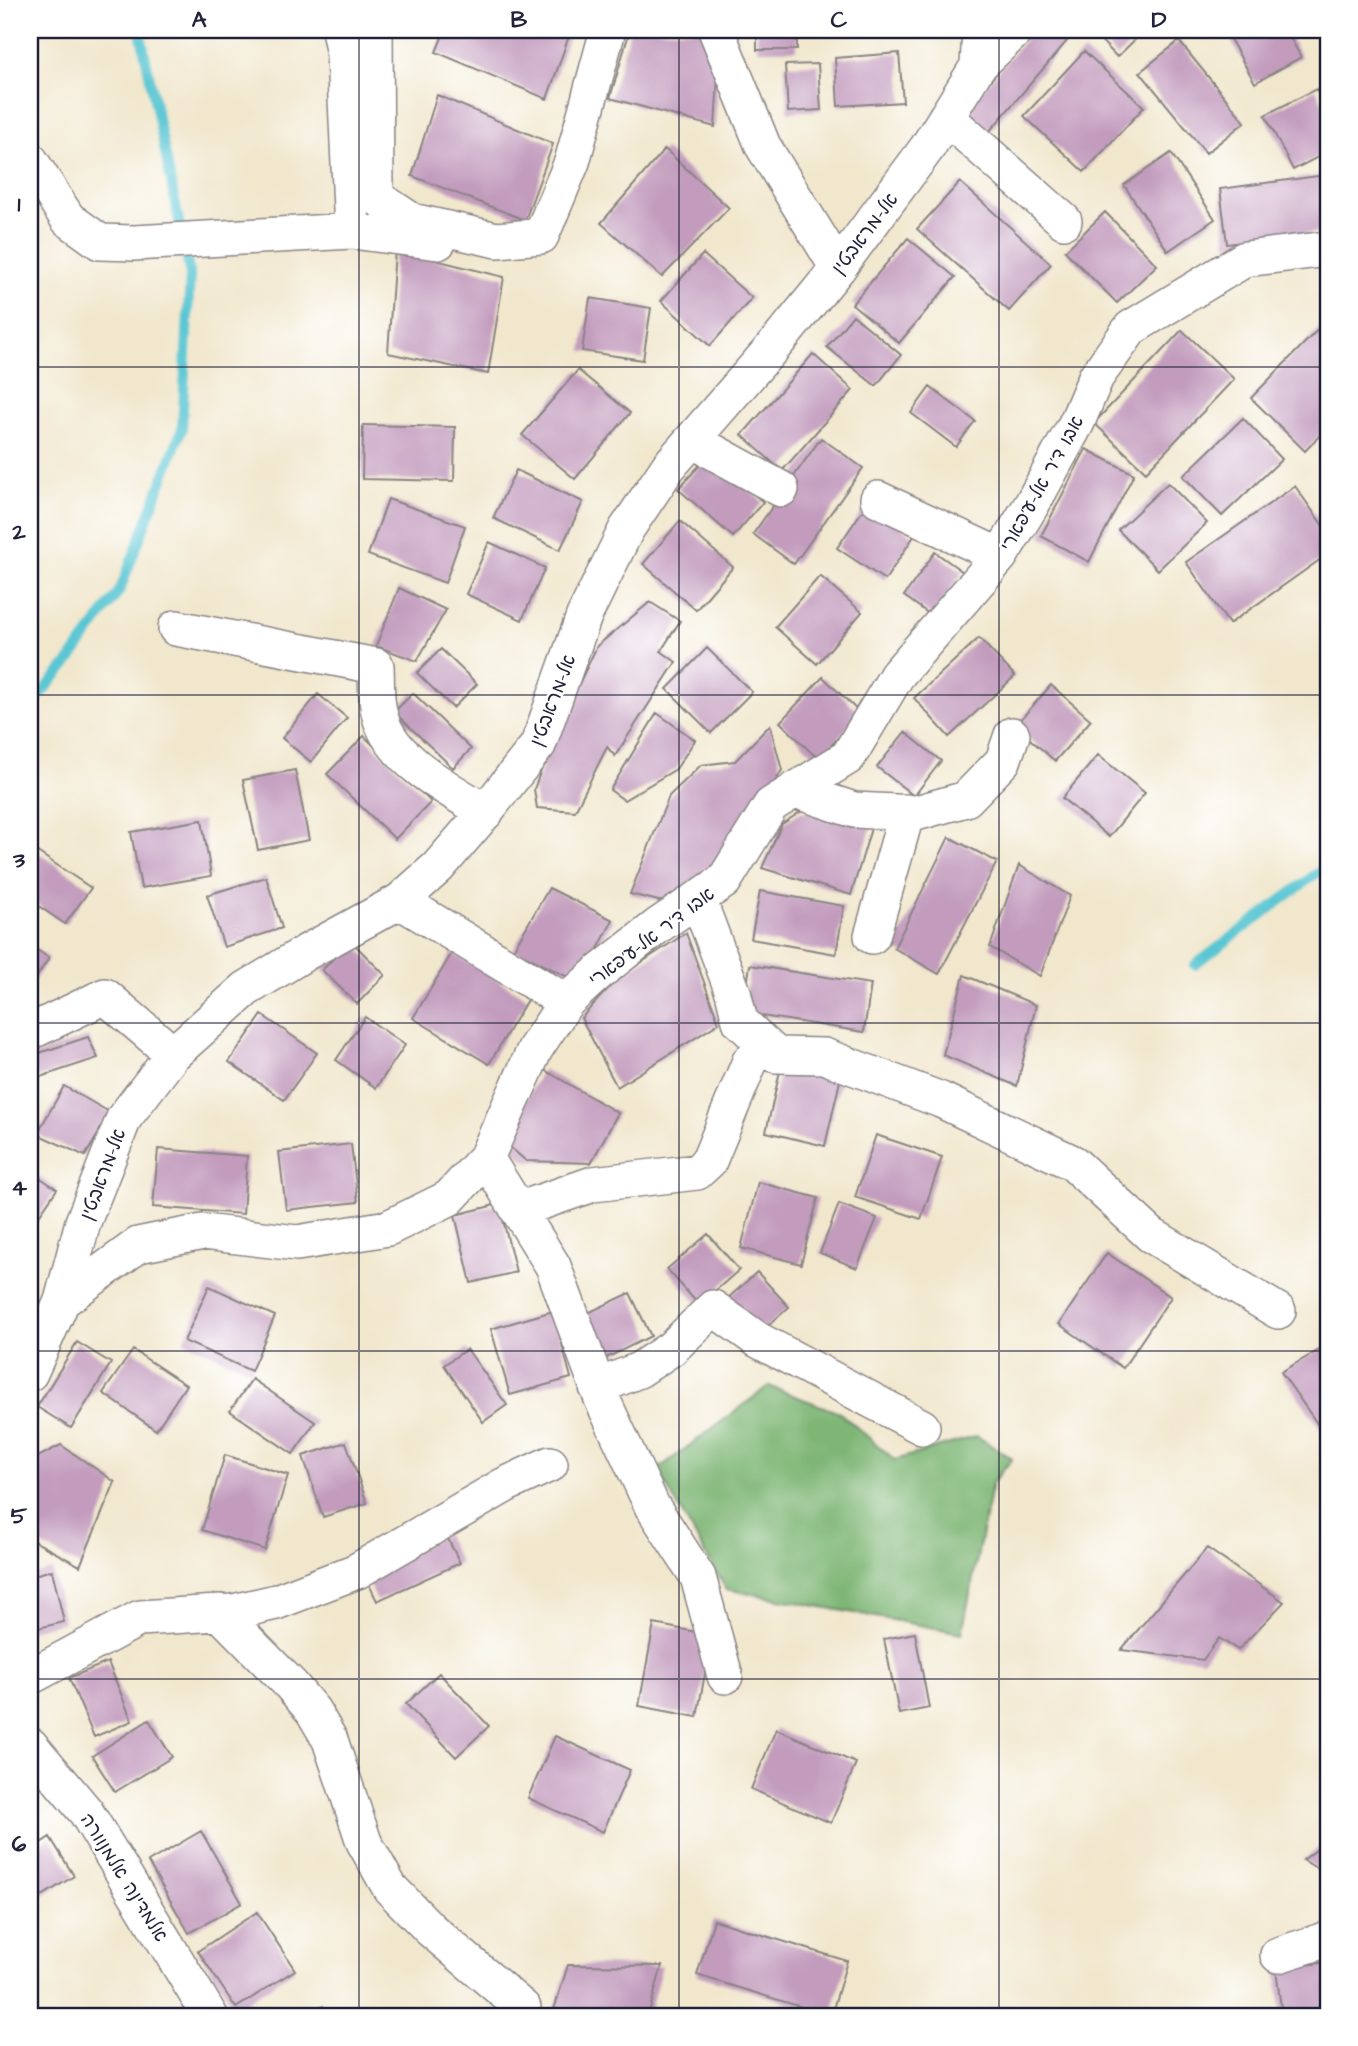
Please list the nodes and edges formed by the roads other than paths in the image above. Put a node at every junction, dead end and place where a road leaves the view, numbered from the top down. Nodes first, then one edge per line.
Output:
1 (339, 30) edge
2 (375, 30) edge
3 (608, 30) edge
4 (716, 30) edge
5 (980, 30) edge
6 (1016, 30) edge
7 (978, 66) junction
8 (946, 117) junction
9 (30, 160) edge
10 (1064, 221) dead end
11 (352, 231) junction
12 (497, 240) junction
13 (1328, 249) edge
14 (838, 268) junction
15 (692, 440) junction
16 (781, 489) dead end
17 (878, 499) dead end
18 (1000, 556) junction
19 (176, 628) dead end
20 (1012, 735) dead end
21 (794, 790) junction
22 (486, 811) junction
23 (907, 812) junction
24 (698, 899) junction
25 (400, 901) junction
26 (872, 936) dead end
27 (566, 1002) junction
28 (30, 1032) edge
29 (173, 1054) junction
30 (750, 1061) dead end
31 (486, 1158) junction
32 (518, 1210) junction
33 (62, 1301) junction
34 (1278, 1311) dead end
35 (30, 1373) edge
36 (597, 1387) junction
37 (922, 1427) dead end
38 (550, 1464) dead end
39 (219, 1612) junction
40 (30, 1676) edge
41 (725, 1676) dead end
42 (30, 1745) edge
43 (1328, 1939) edge
44 (1278, 1955) dead end
45 (523, 2008) dead end
46 (210, 2016) edge

1 - 11 street
2 - 12 street
3 - 12 street
4 - 14 street
5 - 7 street, אל-מראבטין
6 - 7 street
7 - 8 street, אל-מראבטין
8 - 10 street
8 - 14 street, אל-מראבטין
9 - 11 street
11 - 12 street
13 - 18 street, אבו ד'ר אל-ע'פארי
14 - 15 street, אל-מראבטין
15 - 16 street
15 - 22 street, אל-מראבטין
17 - 18 street
18 - 21 street, אבו ד'ר אל-ע'פארי
19 - 22 street
20 - 23 street
21 - 23 street
21 - 24 street, אבו ד'ר אל-ע'פארי
22 - 25 street, אל-מראבטין
23 - 26 street
24 - 27 street, אבו ד'ר אל-ע'פארי
24 - 34 street
25 - 27 street
25 - 29 street, אל-מראבטין
27 - 31 street, אבו ד'ר אל-ע'פארי
28 - 29 street
29 - 33 street, אל-מראבטין
30 - 32 street
31 - 32 street
31 - 33 street, אבו ד'ר אל-ע'פארי
32 - 36 street
33 - 35 street, אל-מראבטין
36 - 37 street
36 - 41 street
38 - 39 street
39 - 40 street
39 - 45 street
42 - 46 street, אלמדינה אלמנוורה
43 - 44 street

